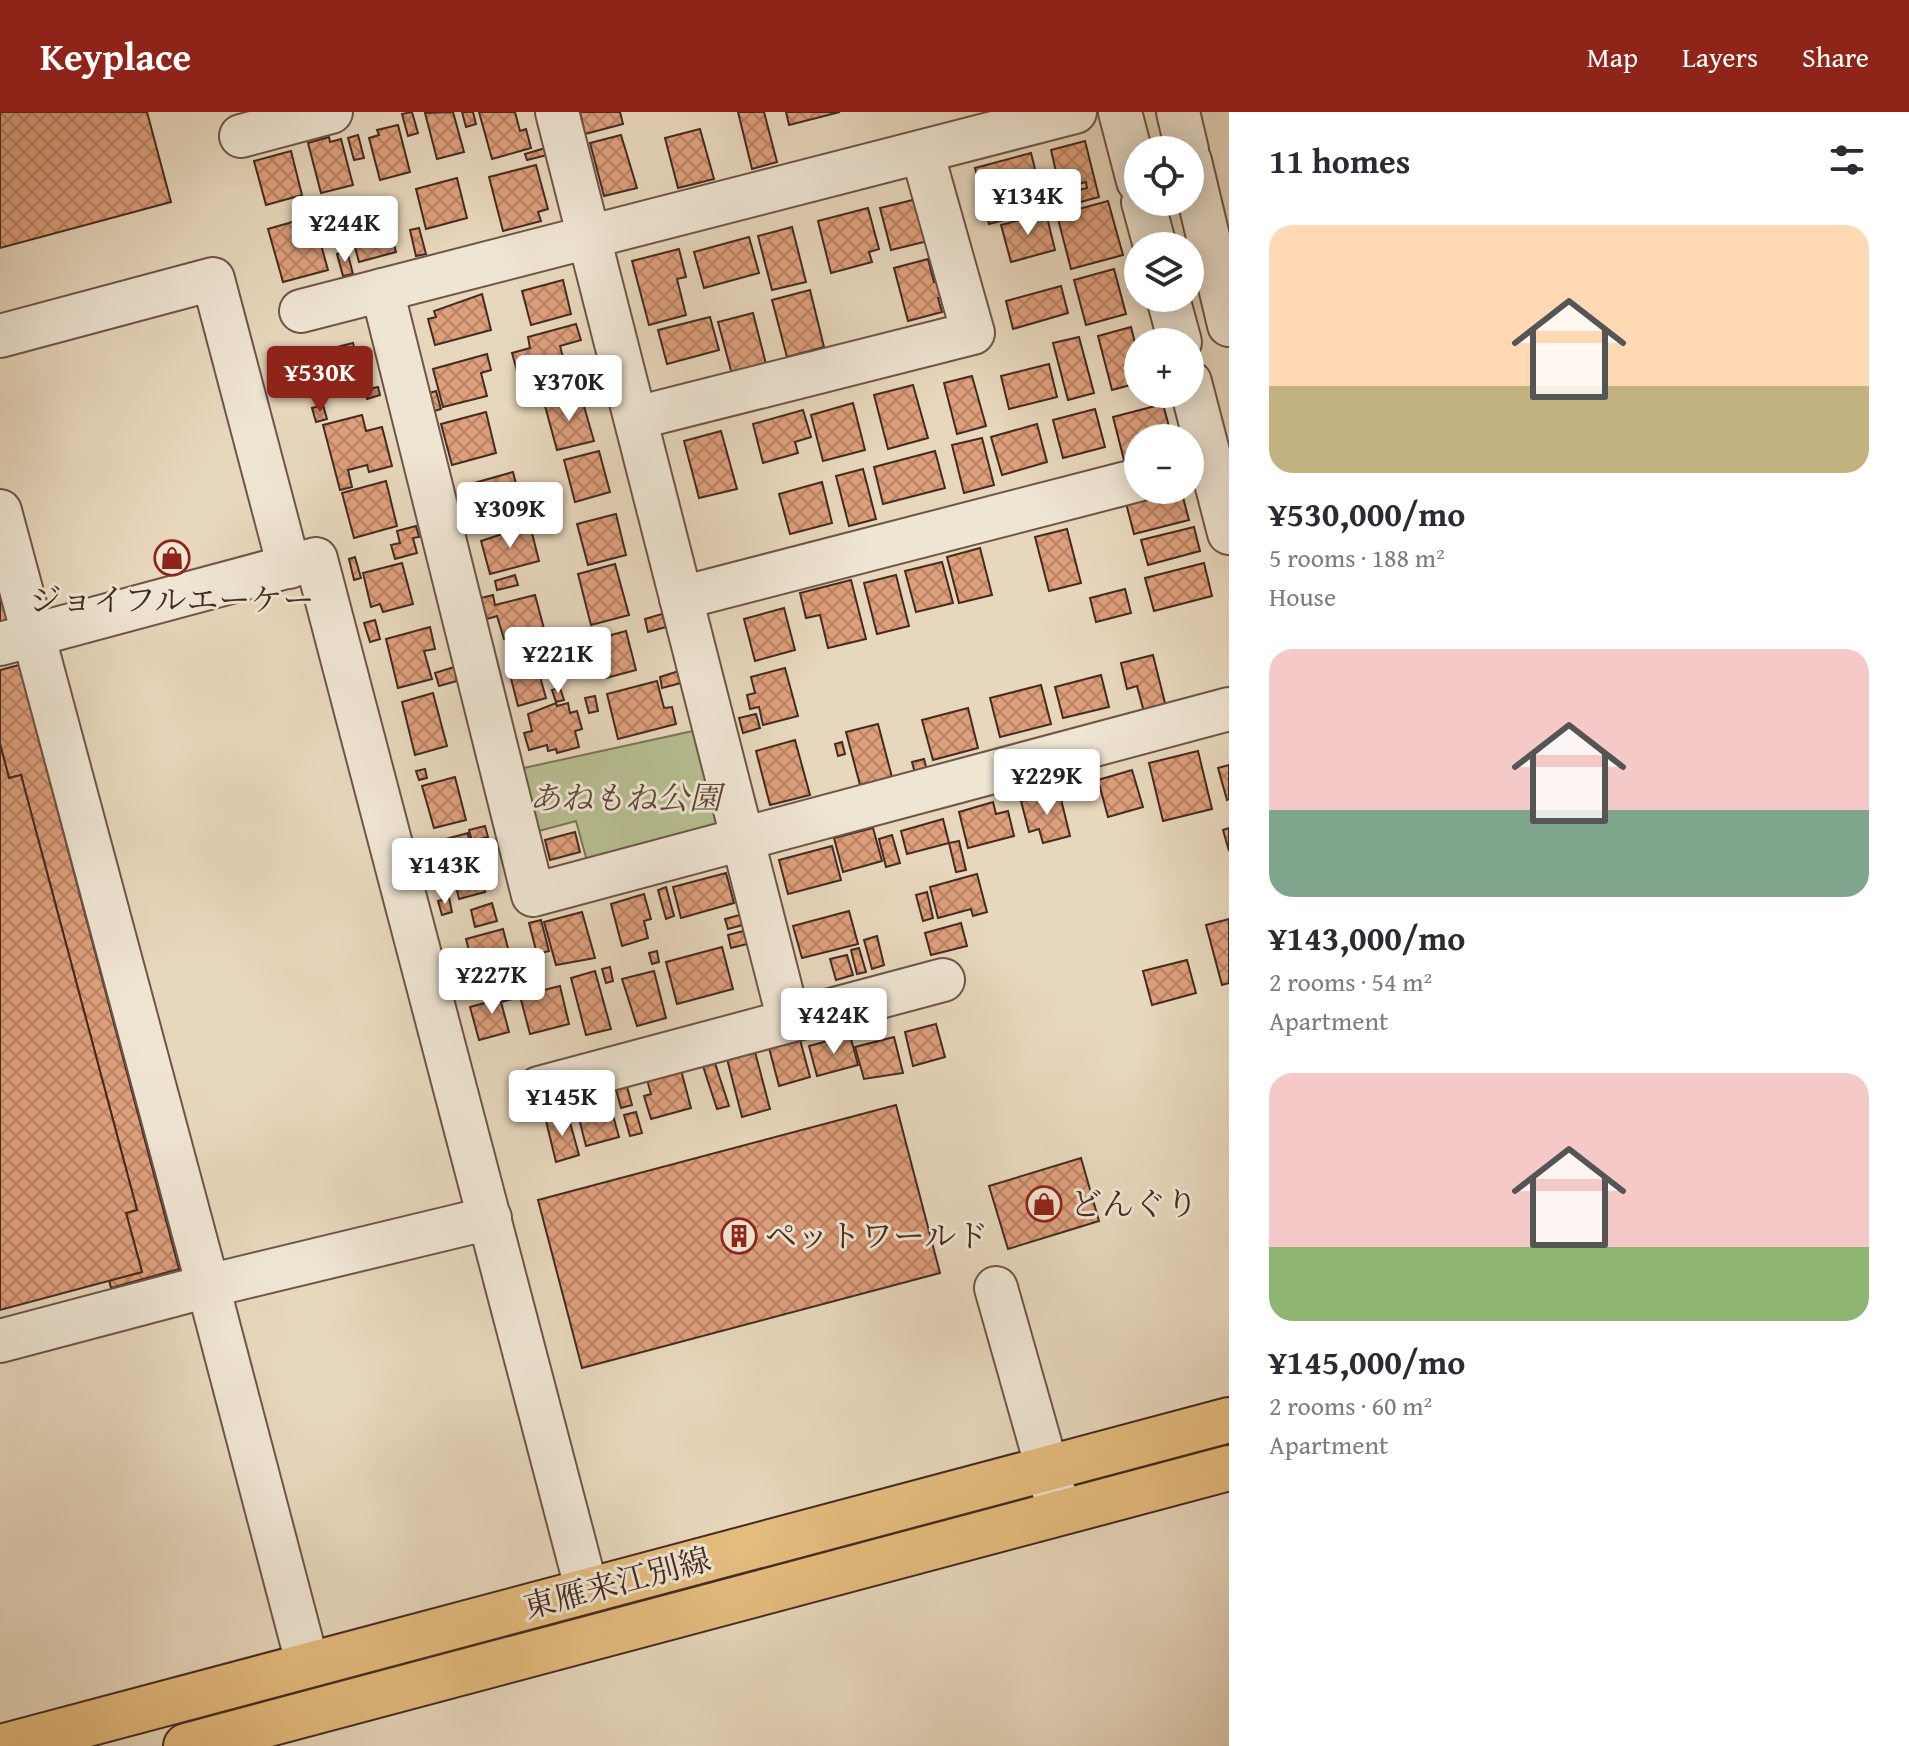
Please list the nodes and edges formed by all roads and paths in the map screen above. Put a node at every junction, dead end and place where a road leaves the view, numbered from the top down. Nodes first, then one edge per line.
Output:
1 (557, 112) edge
2 (1075, 112) edge
3 (1120, 112) edge
4 (1178, 112) edge
5 (320, 113) edge
6 (241, 136) dead end
7 (1126, 136) edge
8 (1184, 136) edge
9 (922, 152) junction
10 (1203, 216) edge
11 (590, 237) junction
12 (382, 290) junction
13 (301, 311) dead end
14 (1229, 325) edge
15 (0, 336) edge
16 (1197, 408) edge
17 (636, 418) junction
18 (1210, 461) edge
19 (1124, 484) edge
20 (0, 511) edge
21 (1229, 533) edge
22 (289, 567) junction
23 (681, 598) junction
24 (16, 640) edge
25 (1229, 709) edge
26 (742, 839) junction
27 (943, 980) dead end
28 (789, 1021) junction
29 (539, 1088) dead end
30 (490, 1218) junction
31 (208, 1286) junction
32 (996, 1288) dead end
33 (0, 1341) edge
34 (1229, 1420) edge
35 (1229, 1468) edge
36 (1047, 1469) junction
37 (1059, 1512) junction
38 (587, 1591) junction
39 (308, 1666) junction
40 (5, 1746) edge
41 (186, 1746) edge

1 - 11 street
2 - 9 street
3 - 7 street
4 - 8 street
5 - 6 street
9 - 11 street
9 - 17 street
10 - 14 street
11 - 12 street
11 - 17 street
12 - 13 street
12 - 26 street
15 - 22 street
16 - 18 street
17 - 23 street
18 - 21 street
19 - 23 street
20 - 24 street
22 - 24 street
22 - 30 street
23 - 26 street
24 - 31 street
25 - 26 street
26 - 28 street
27 - 28 street
28 - 29 street
30 - 31 street
30 - 38 street
31 - 33 street
31 - 39 street
32 - 36 street
34 - 36 main road, 東雁来江別線
35 - 37 main road, 東雁来江別線
36 - 37 street
36 - 38 main road, 東雁来江別線
37 - 41 main road, 東雁来江別線
38 - 39 main road, 東雁来江別線
39 - 40 main road, 東雁来江別線

